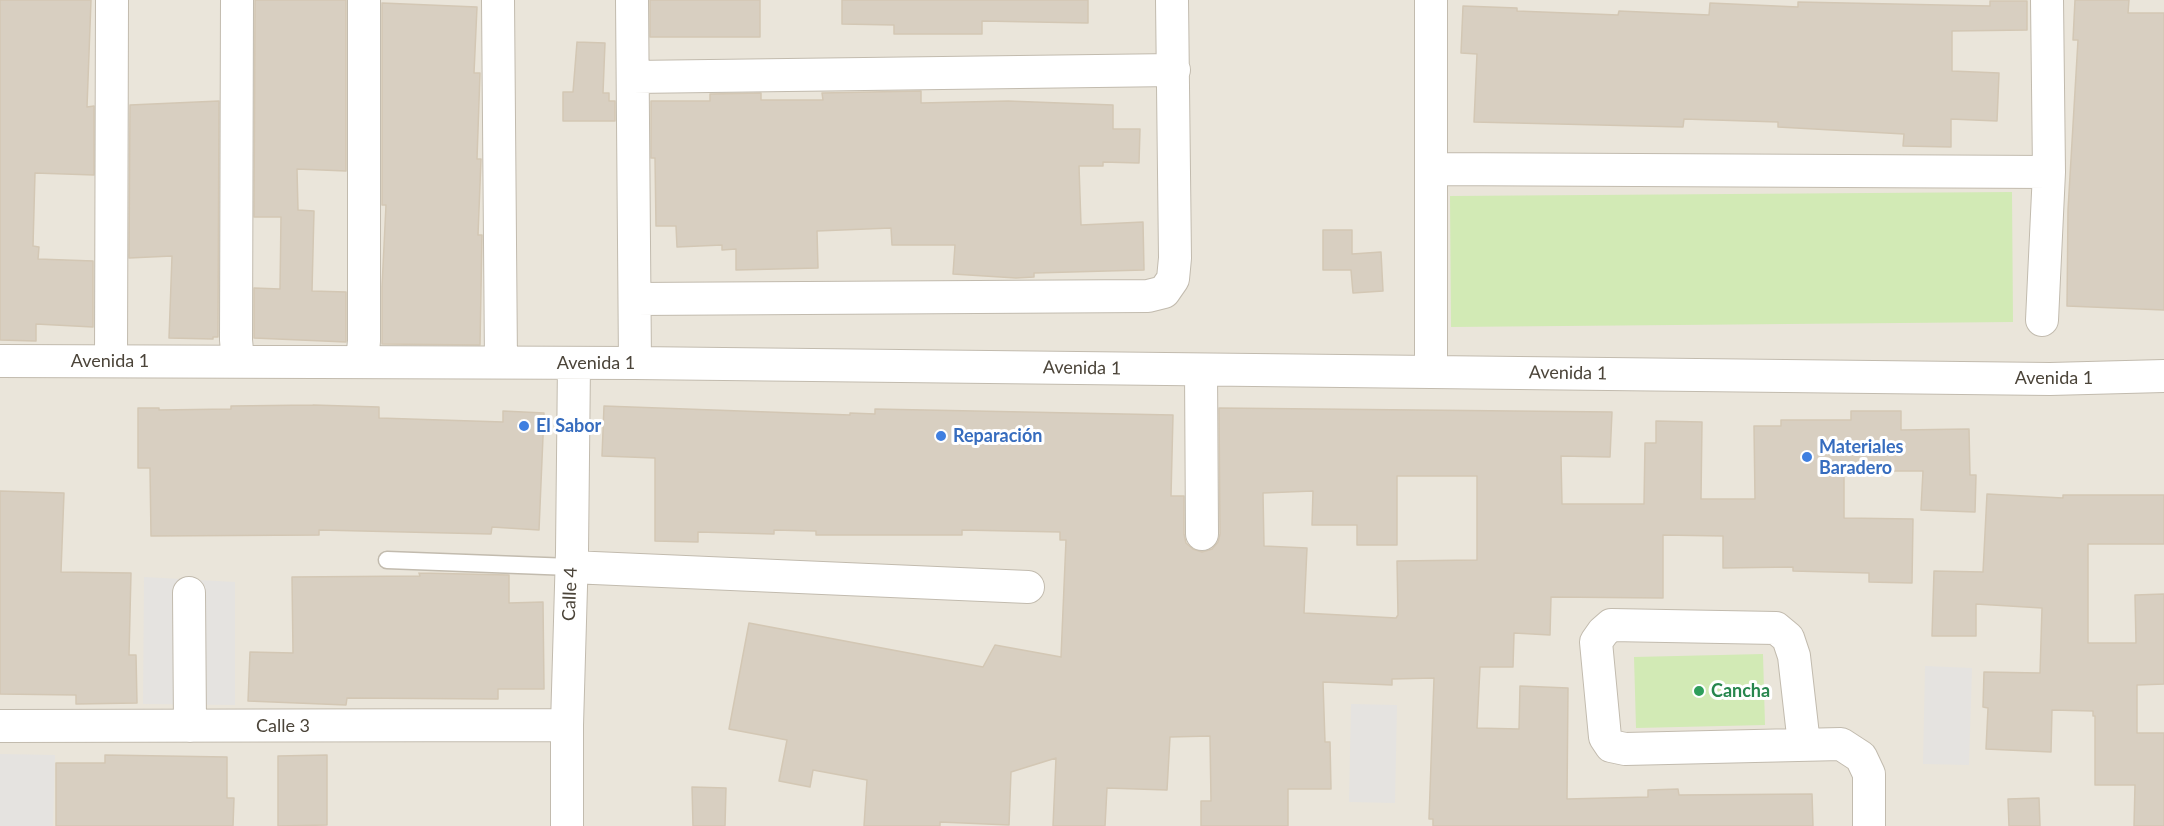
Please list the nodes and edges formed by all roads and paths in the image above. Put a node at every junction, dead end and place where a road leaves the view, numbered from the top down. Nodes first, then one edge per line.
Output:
1 (112, 0) edge
2 (237, 0) edge
3 (364, 0) edge
4 (498, 0) edge
5 (632, 0) edge
6 (1172, 0) edge
7 (1431, 0) edge
8 (2047, 0) edge
9 (1174, 70) junction
10 (633, 77) junction
11 (1431, 169) junction
12 (2049, 172) junction
13 (635, 299) junction
14 (2042, 320) dead end
15 (0, 361) edge
16 (111, 361) junction
17 (238, 361) junction
18 (362, 361) junction
19 (501, 362) junction
20 (574, 363) junction
21 (635, 363) junction
22 (1202, 370) junction
23 (1431, 372) junction
24 (2164, 376) edge
25 (1202, 534) dead end
26 (387, 560) dead end
27 (571, 567) junction
28 (1028, 587) dead end
29 (189, 593) dead end
30 (567, 725) junction
31 (0, 726) edge
32 (190, 726) junction
33 (1804, 744) junction
34 (567, 826) edge
35 (1869, 826) edge

1 - 16 street
2 - 17 street
3 - 18 street
4 - 19 street
5 - 10 street
6 - 9 street
7 - 11 street
8 - 12 street
9 - 10 street
9 - 13 street
10 - 13 street
11 - 12 street
11 - 23 street
12 - 14 street
13 - 21 street
15 - 16 street, Avenida 1
16 - 17 street, Avenida 1
17 - 18 street, Avenida 1
18 - 19 street, Avenida 1
19 - 20 street, Avenida 1
20 - 21 street, Avenida 1
20 - 27 street, Calle 4
21 - 22 street, Avenida 1
22 - 23 street, Avenida 1
22 - 25 street
23 - 24 street, Avenida 1
26 - 27 lane
27 - 28 street
27 - 30 street, Calle 4
29 - 32 street
30 - 32 street, Calle 3
30 - 34 street, Calle 4
31 - 32 street, Calle 3
33 - 33 street
33 - 35 street

